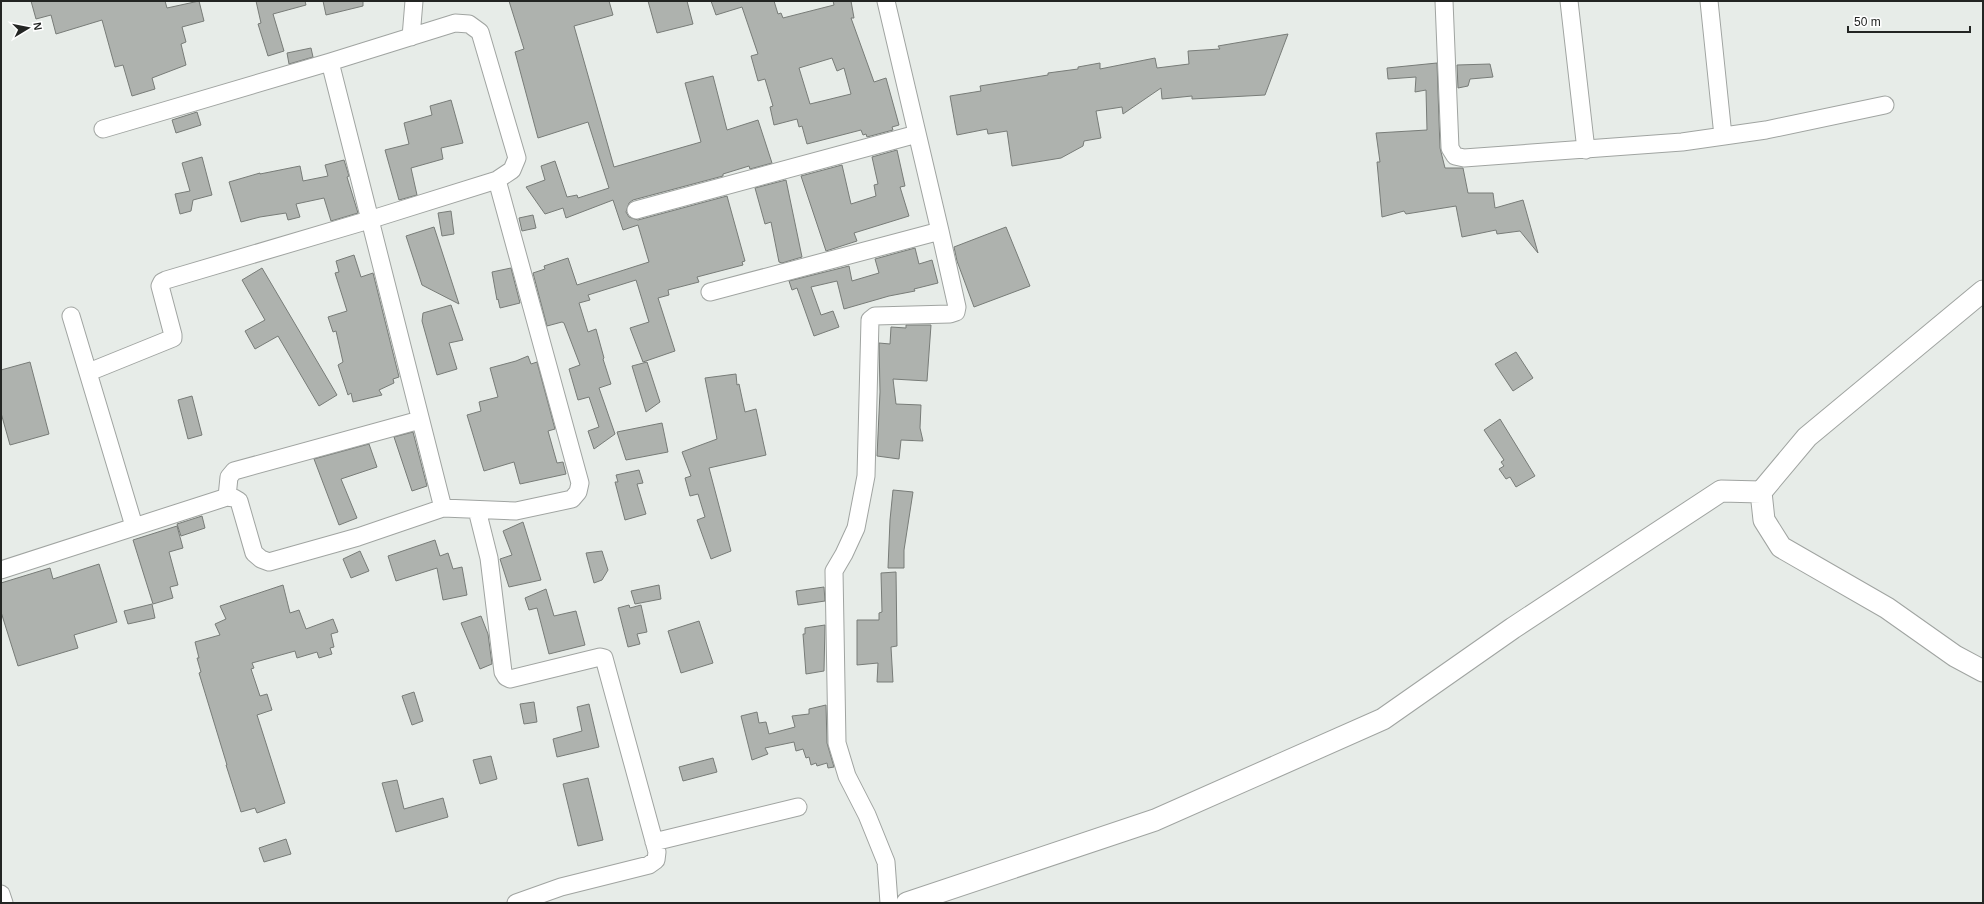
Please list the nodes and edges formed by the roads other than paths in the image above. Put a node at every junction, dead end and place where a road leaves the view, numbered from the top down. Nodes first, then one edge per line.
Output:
1 (414, 1) edge
2 (886, 1) edge
3 (1444, 1) edge
4 (1569, 1) edge
5 (1709, 1) edge
6 (411, 37) junction
7 (330, 62) junction
8 (1885, 105) dead end
9 (103, 129) dead end
10 (917, 134) junction
11 (1723, 136) junction
12 (1586, 150) junction
13 (497, 180) junction
14 (636, 210) dead end
15 (369, 220) junction
16 (940, 231) junction
17 (1983, 291) edge
18 (710, 292) dead end
19 (71, 316) dead end
20 (89, 372) junction
21 (420, 420) junction
22 (1761, 492) junction
23 (226, 497) junction
24 (443, 508) junction
25 (477, 510) junction
26 (134, 526) junction
27 (1, 570) edge
28 (1983, 671) edge
29 (798, 807) dead end
30 (654, 842) junction
31 (1, 894) edge
32 (4, 903) edge
33 (516, 903) edge
34 (889, 903) edge
35 (907, 903) edge

1 - 6 street
2 - 10 street
3 - 12 street
4 - 12 street
5 - 11 street
6 - 7 street
6 - 13 street
7 - 9 street
7 - 15 street
8 - 11 street
10 - 14 street
10 - 16 street
11 - 12 street
13 - 15 street
13 - 25 street
15 - 20 street
15 - 21 street
16 - 18 street
16 - 34 street
17 - 22 street
19 - 20 street
20 - 26 street
21 - 23 street
21 - 24 street
22 - 28 street
22 - 35 street
23 - 24 street
23 - 26 street
24 - 25 street
25 - 30 street
26 - 27 street
29 - 30 street
30 - 33 street
31 - 32 street

